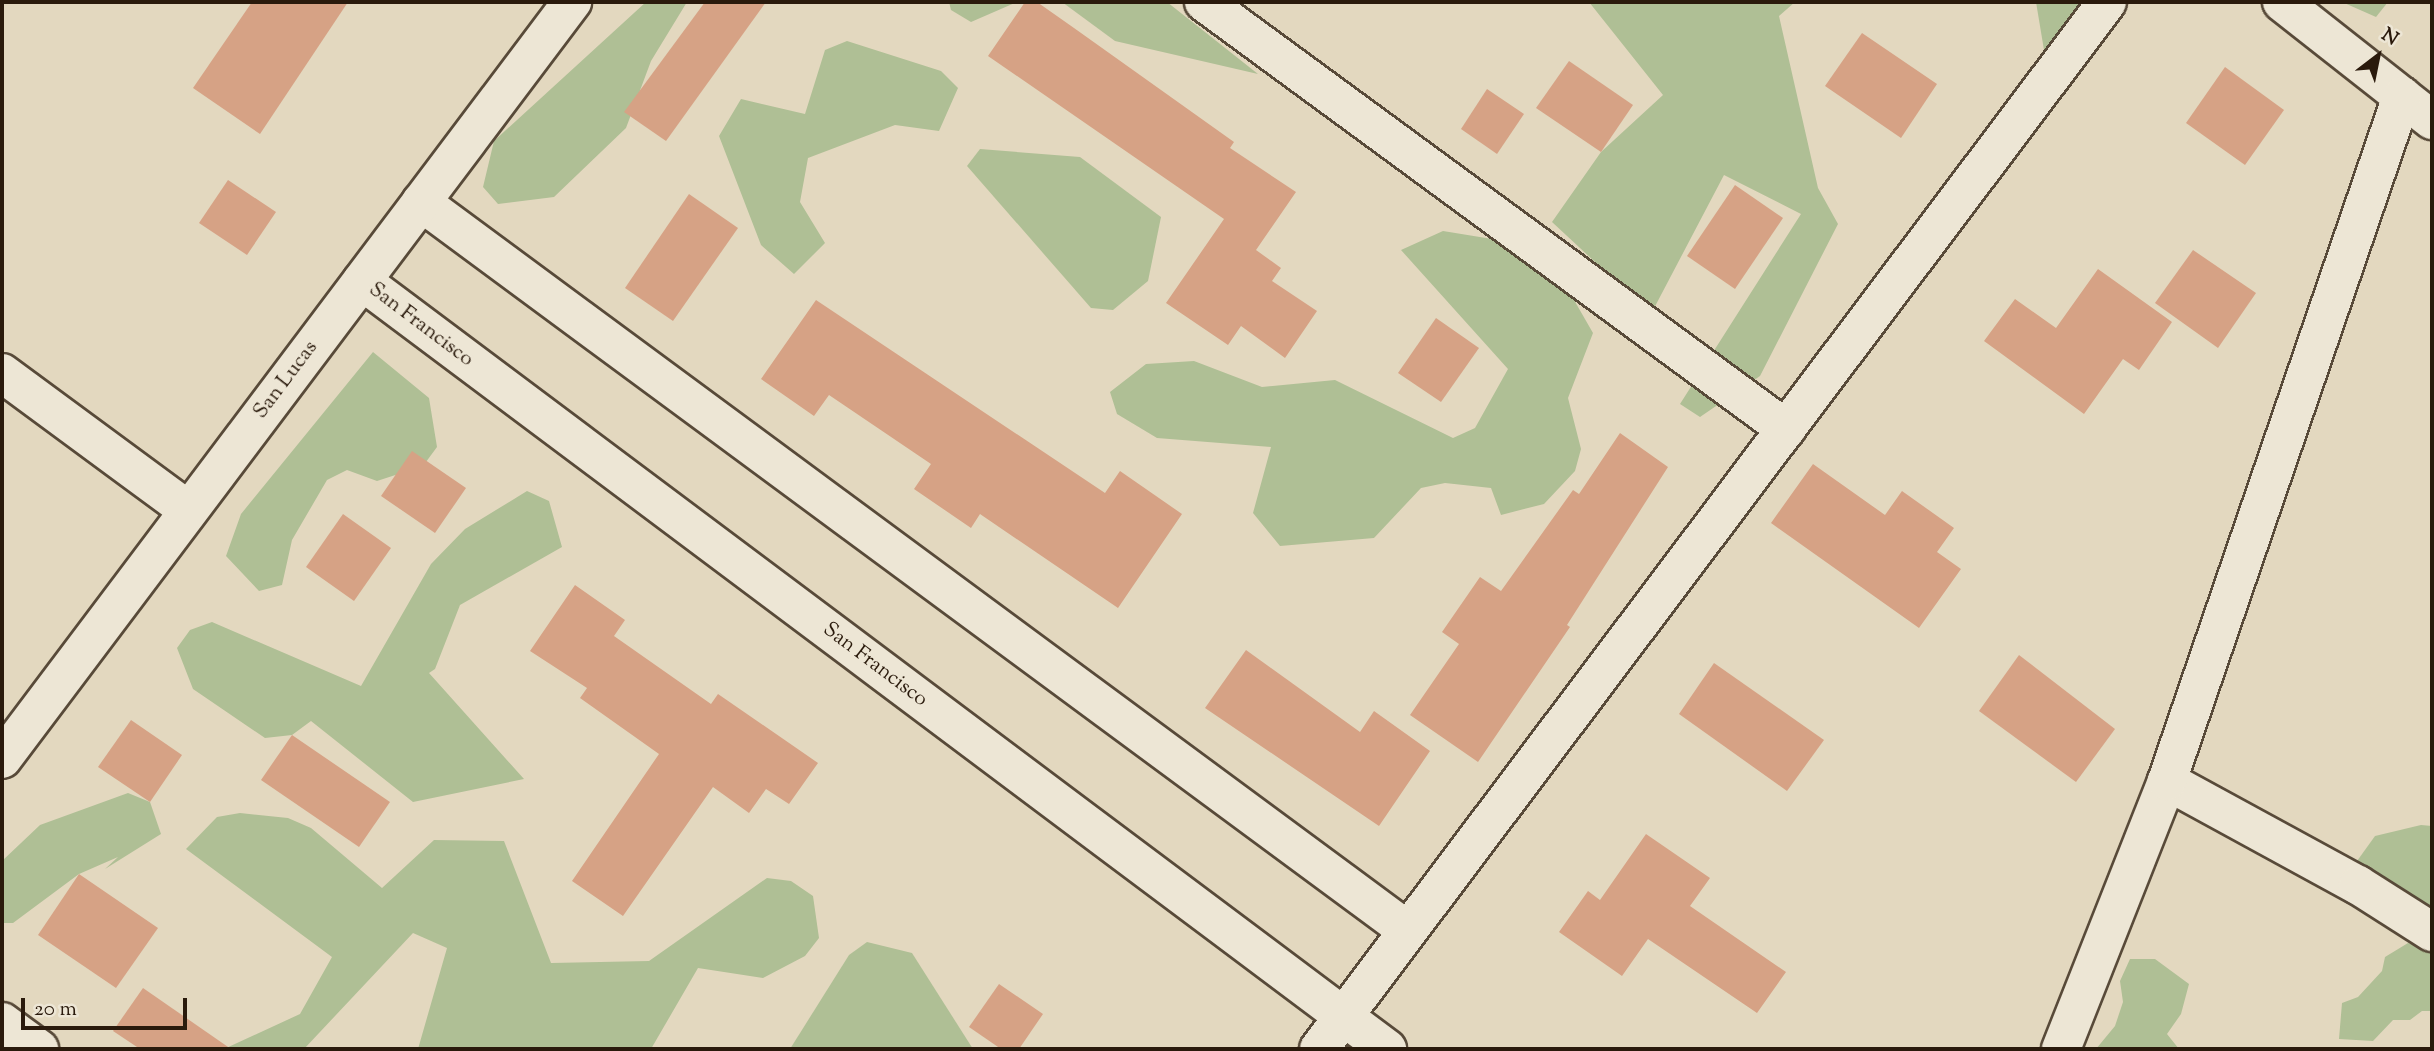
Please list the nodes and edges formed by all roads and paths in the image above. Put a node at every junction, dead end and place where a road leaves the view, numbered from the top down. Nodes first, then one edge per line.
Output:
1 (572, 2) edge
2 (1204, 2) edge
3 (2107, 2) edge
4 (2283, 2) edge
5 (2402, 96) junction
6 (2432, 120) edge
7 (421, 202) junction
8 (362, 281) junction
9 (2, 373) edge
10 (1786, 429) junction
11 (188, 510) junction
12 (2, 759) edge
13 (2167, 781) junction
14 (1407, 930) junction
15 (2432, 932) edge
16 (1344, 1016) junction
17 (2, 1022) edge
18 (39, 1049) edge
19 (1319, 1049) edge
20 (1387, 1049) edge
21 (2062, 1049) edge

1 - 7 street, San Lucas
2 - 10 street
3 - 10 street
4 - 5 street
5 - 6 street
5 - 13 street
7 - 8 street, San Lucas
7 - 14 street
8 - 11 street, San Lucas
8 - 16 street, San Francisco
9 - 11 street
10 - 14 street
11 - 12 street, San Lucas
13 - 15 street
13 - 21 street
14 - 16 street
16 - 19 street
16 - 20 street, San Francisco
17 - 18 street

